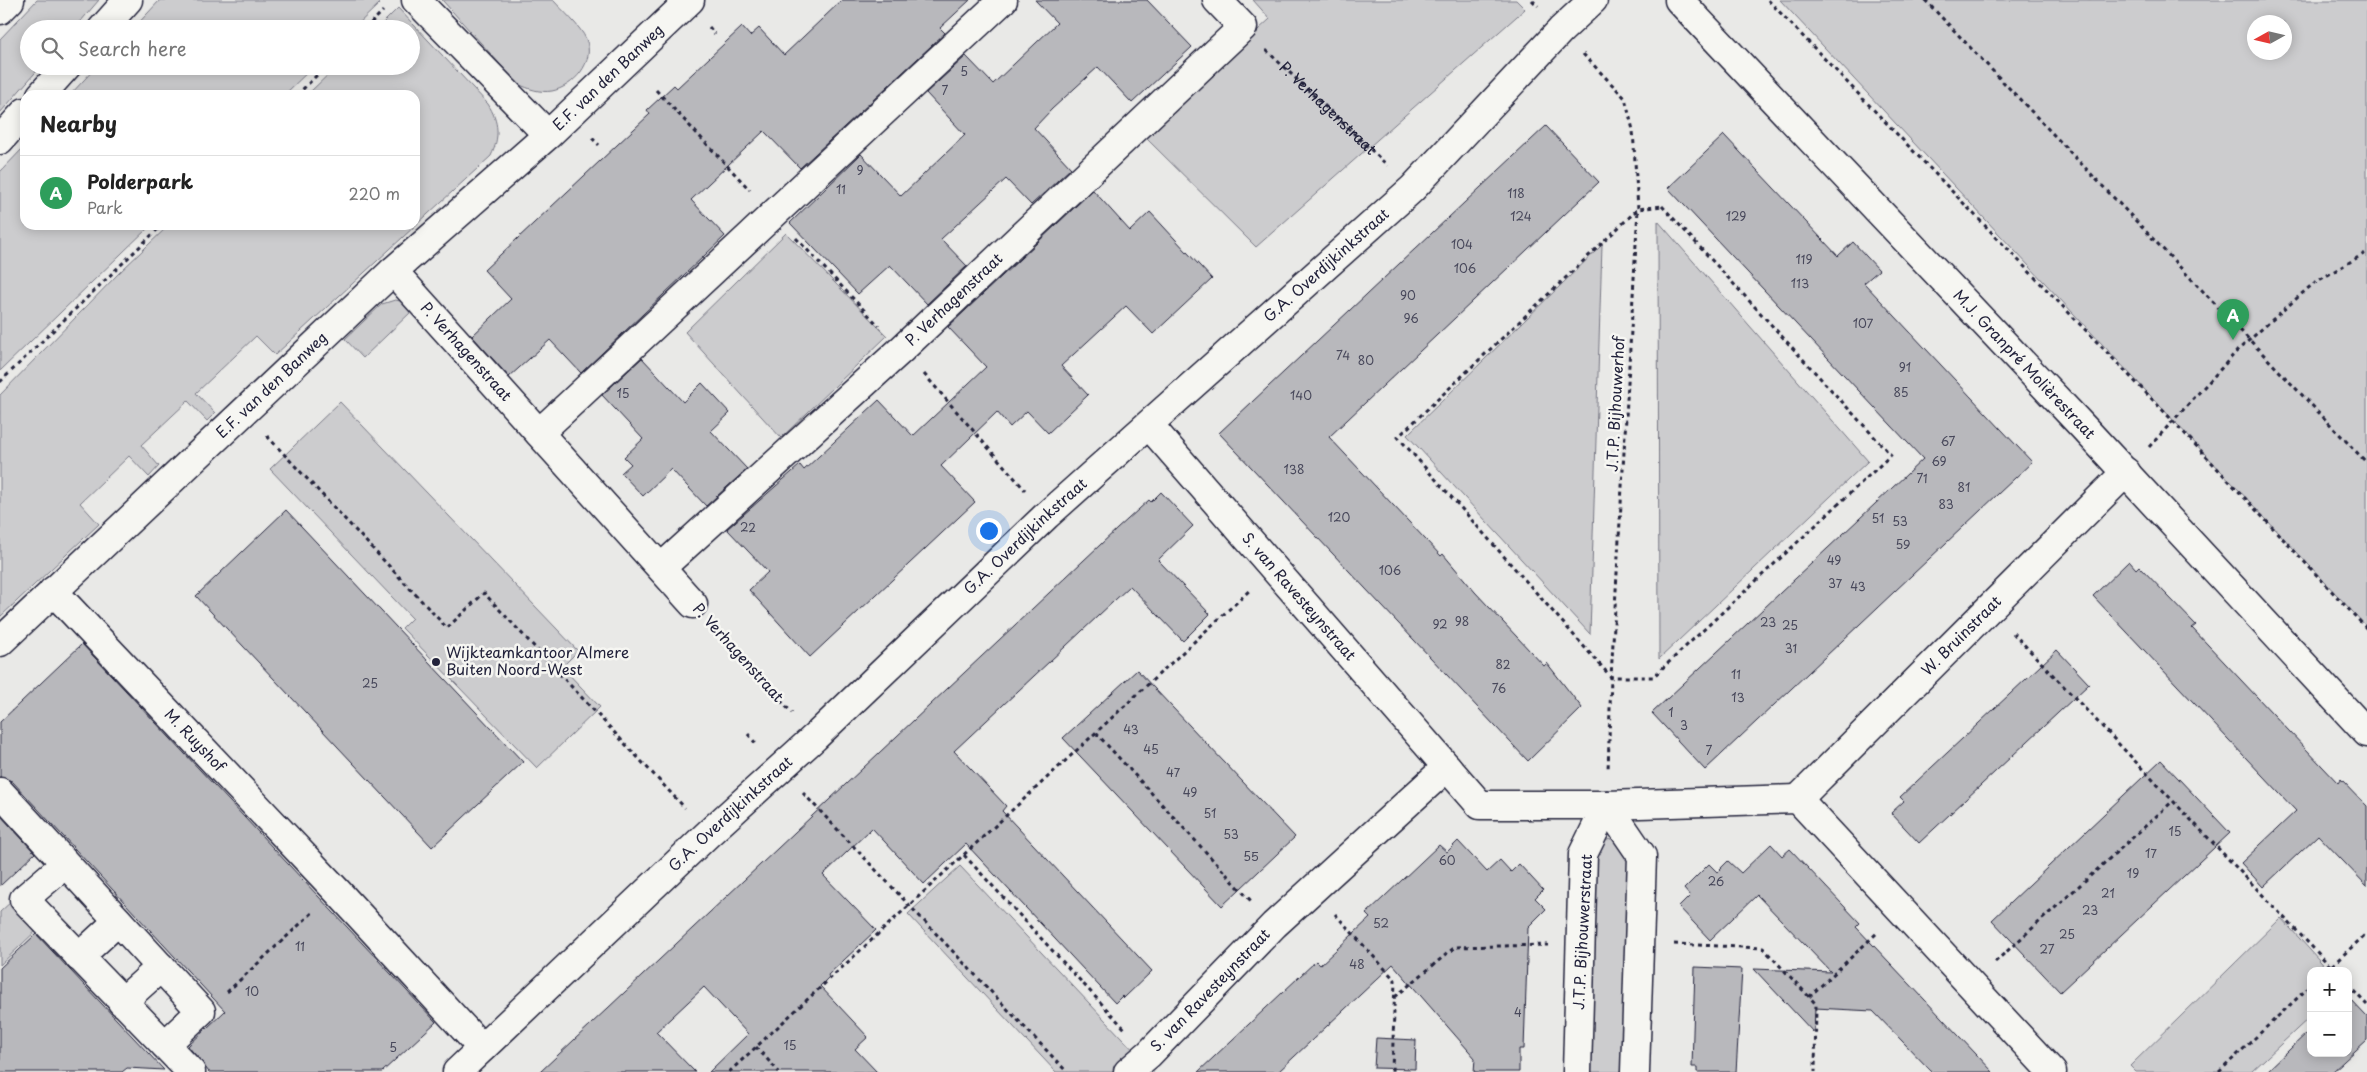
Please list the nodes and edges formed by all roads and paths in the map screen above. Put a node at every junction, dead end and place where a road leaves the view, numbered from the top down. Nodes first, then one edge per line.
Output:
1 (10, 0) edge
2 (128, 0) edge
3 (416, 0) edge
4 (690, 0) edge
5 (1003, 0) edge
6 (1217, 0) edge
7 (1593, 0) edge
8 (1679, 0) edge
9 (1768, 0) edge
10 (1925, 0) edge
11 (389, 6) dead end
12 (0, 10) edge
13 (110, 20) edge
14 (374, 20) edge
15 (1243, 27) junction
16 (1561, 30) junction
17 (59, 75) edge
18 (317, 75) edge
19 (45, 90) edge
20 (302, 90) edge
21 (656, 90) dead end
22 (20, 118) edge
23 (548, 135) junction
24 (0, 140) edge
25 (1412, 189) junction
26 (1638, 209) junction
27 (774, 215) junction
28 (157, 230) edge
29 (2367, 252) edge
30 (393, 271) junction
31 (2250, 339) junction
32 (902, 349) junction
33 (0, 382) edge
34 (245, 411) junction
35 (2174, 422) junction
36 (1149, 425) junction
37 (540, 433) junction
38 (2367, 462) edge
39 (2126, 472) junction
40 (1047, 515) junction
41 (662, 567) junction
42 (1274, 567) junction
43 (53, 591) junction
44 (693, 604) joint
45 (1989, 608) junction
46 (2367, 629) edge
47 (0, 642) edge
48 (1611, 677) junction
49 (1096, 732) junction
50 (2367, 733) edge
51 (748, 734) dead end
52 (815, 738) junction
53 (1447, 767) junction
54 (780, 769) junction
55 (0, 792) edge
56 (1798, 799) junction
57 (2173, 801) junction
58 (1607, 805) junction
59 (710, 833) junction
60 (964, 855) junction
61 (65, 864) junction
62 (1313, 890) junction
63 (337, 891) junction
64 (909, 907) junction
65 (1901, 910) junction
66 (118, 921) junction
67 (1274, 925) junction
68 (2367, 932) edge
69 (1639, 943) junction
70 (1581, 944) junction
71 (78, 956) junction
72 (161, 967) junction
73 (2331, 967) joint
74 (1970, 984) junction
75 (2307, 989) edge
76 (2352, 989) edge
77 (1395, 997) junction
78 (1809, 997) junction
79 (122, 1002) junction
80 (2367, 1005) edge
81 (201, 1011) junction
82 (165, 1044) junction
83 (756, 1047) junction
84 (482, 1048) junction
85 (1148, 1054) junction
86 (191, 1072) edge
87 (457, 1072) edge
88 (729, 1072) edge
89 (779, 1072) edge
90 (1067, 1072) edge
91 (1128, 1072) edge
92 (1392, 1072) edge
93 (1577, 1072) edge
94 (1635, 1072) edge
95 (1815, 1072) edge
96 (2052, 1072) edge
97 (2219, 1072) edge

1 - 12 street
2 - 13 street
3 - 23 street, E.F. van den Banweg
4 - 23 street, E.F. van den Banweg
5 - 27 street
6 - 15 street
7 - 16 street, G.A. Overdijkinkstraat
8 - 39 street, M.J. Granpré Molièrestraat
9 - 35 path
10 - 31 path
11 - 14 path
15 - 25 path, P. Verhagenstraat
15 - 32 street, P. Verhagenstraat
16 - 25 street, G.A. Overdijkinkstraat
16 - 26 path, J.T.P. Bijhouwerhof
17 - 19 street
18 - 20 path
21 - 27 path
22 - 24 street
23 - 30 street, E.F. van den Banweg
25 - 36 street, G.A. Overdijkinkstraat
26 - 48 path, J.T.P. Bijhouwerhof
26 - 48 path
26 - 48 path
27 - 32 path
27 - 37 street
28 - 33 path
29 - 31 path
30 - 34 street, E.F. van den Banweg
30 - 37 street, P. Verhagenstraat
31 - 35 path
31 - 38 path
32 - 40 path
32 - 41 street, P. Verhagenstraat
34 - 43 street, E.F. van den Banweg
34 - 59 path
35 - 39 path
35 - 46 path
36 - 40 street, G.A. Overdijkinkstraat
36 - 42 street, S. van Ravesteynstraat
37 - 41 street, P. Verhagenstraat
39 - 45 street, W. Bruinstraat
39 - 50 street, M.J. Granpré Molièrestraat
40 - 52 street, G.A. Overdijkinkstraat
41 - 44 street, P. Verhagenstraat
42 - 49 path
42 - 53 street, S. van Ravesteynstraat
43 - 47 street, E.F. van den Banweg
43 - 63 street, M. Ruyshof
44 - 52 path, P. Verhagenstraat
45 - 56 street, W. Bruinstraat
45 - 57 path
48 - 58 path, J.T.P. Bijhouwerhof
49 - 60 path
49 - 67 path
51 - 54 path
52 - 54 street, G.A. Overdijkinkstraat
53 - 58 street, S. van Ravesteynstraat
53 - 62 street, S. van Ravesteynstraat
54 - 59 street, G.A. Overdijkinkstraat
54 - 64 path
55 - 61 street
56 - 58 street
56 - 65 street
57 - 73 path
57 - 74 path
58 - 69 street
58 - 70 street, J.T.P. Bijhouwerstraat
59 - 84 street, G.A. Overdijkinkstraat
60 - 64 path
60 - 85 path
61 - 66 street
61 - 71 street
62 - 67 street, S. van Ravesteynstraat
62 - 77 path
63 - 81 path
63 - 84 street, M. Ruyshof
64 - 83 path
64 - 90 path
65 - 74 street
65 - 78 path
66 - 71 street
66 - 72 street
67 - 85 street, S. van Ravesteynstraat
68 - 73 path
69 - 78 path
69 - 94 street
70 - 77 path
70 - 93 street, J.T.P. Bijhouwerstraat
71 - 79 street
72 - 79 street
72 - 81 street
74 - 96 street
75 - 97 path
76 - 80 path
77 - 92 path
78 - 95 path
79 - 82 street
81 - 82 street
82 - 86 street
83 - 88 path
83 - 89 path
84 - 87 street, G.A. Overdijkinkstraat
85 - 91 street, S. van Ravesteynstraat

